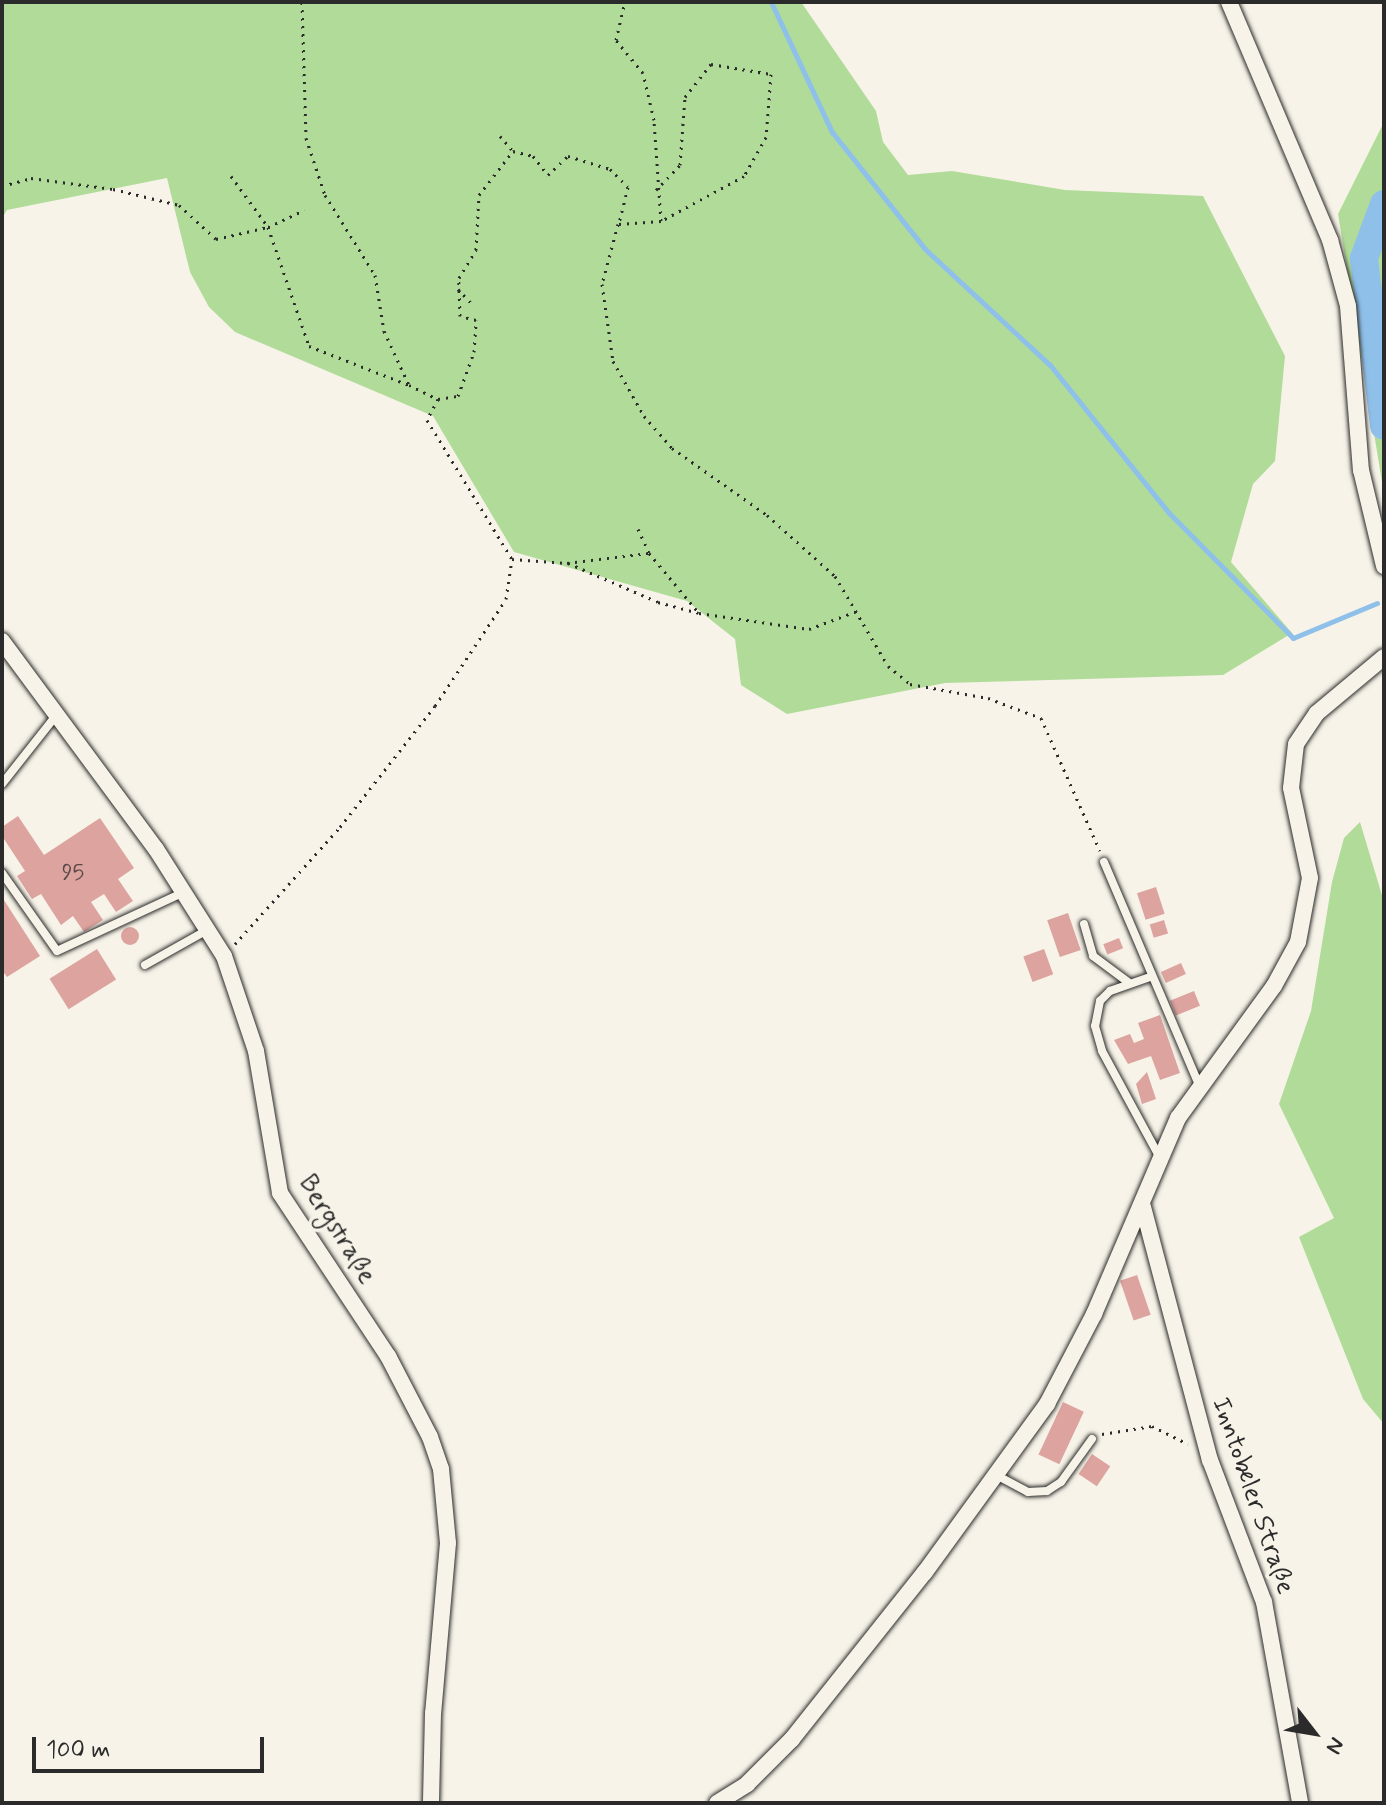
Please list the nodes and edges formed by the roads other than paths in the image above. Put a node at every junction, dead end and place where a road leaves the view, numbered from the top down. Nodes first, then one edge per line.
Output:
1 (1229, 2) edge
2 (1384, 566) edge
3 (2, 641) edge
4 (1384, 657) edge
5 (55, 717) junction
6 (2, 784) edge
7 (1104, 862) road end
8 (2, 873) edge
9 (184, 891) junction
10 (1084, 924) dead end
11 (207, 930) junction
12 (145, 965) dead end
13 (1150, 977) junction
14 (1128, 982) junction
15 (1199, 1085) junction
16 (1159, 1156) junction
17 (1143, 1207) junction
18 (1092, 1439) road end
19 (998, 1476) junction
20 (431, 1803) edge
21 (717, 1803) edge
22 (1300, 1803) edge

1 - 2 street
3 - 5 street, Bergstraße
4 - 15 street
5 - 6 lane
5 - 9 street, Bergstraße
7 - 13 lane
8 - 9 lane
9 - 11 street, Bergstraße
10 - 14 lane
11 - 12 lane
11 - 20 street, Bergstraße
13 - 14 lane
13 - 15 lane
14 - 16 lane
15 - 16 street
16 - 17 street
17 - 19 street
17 - 22 street, Inntobeler Straße
18 - 19 lane
19 - 21 street

